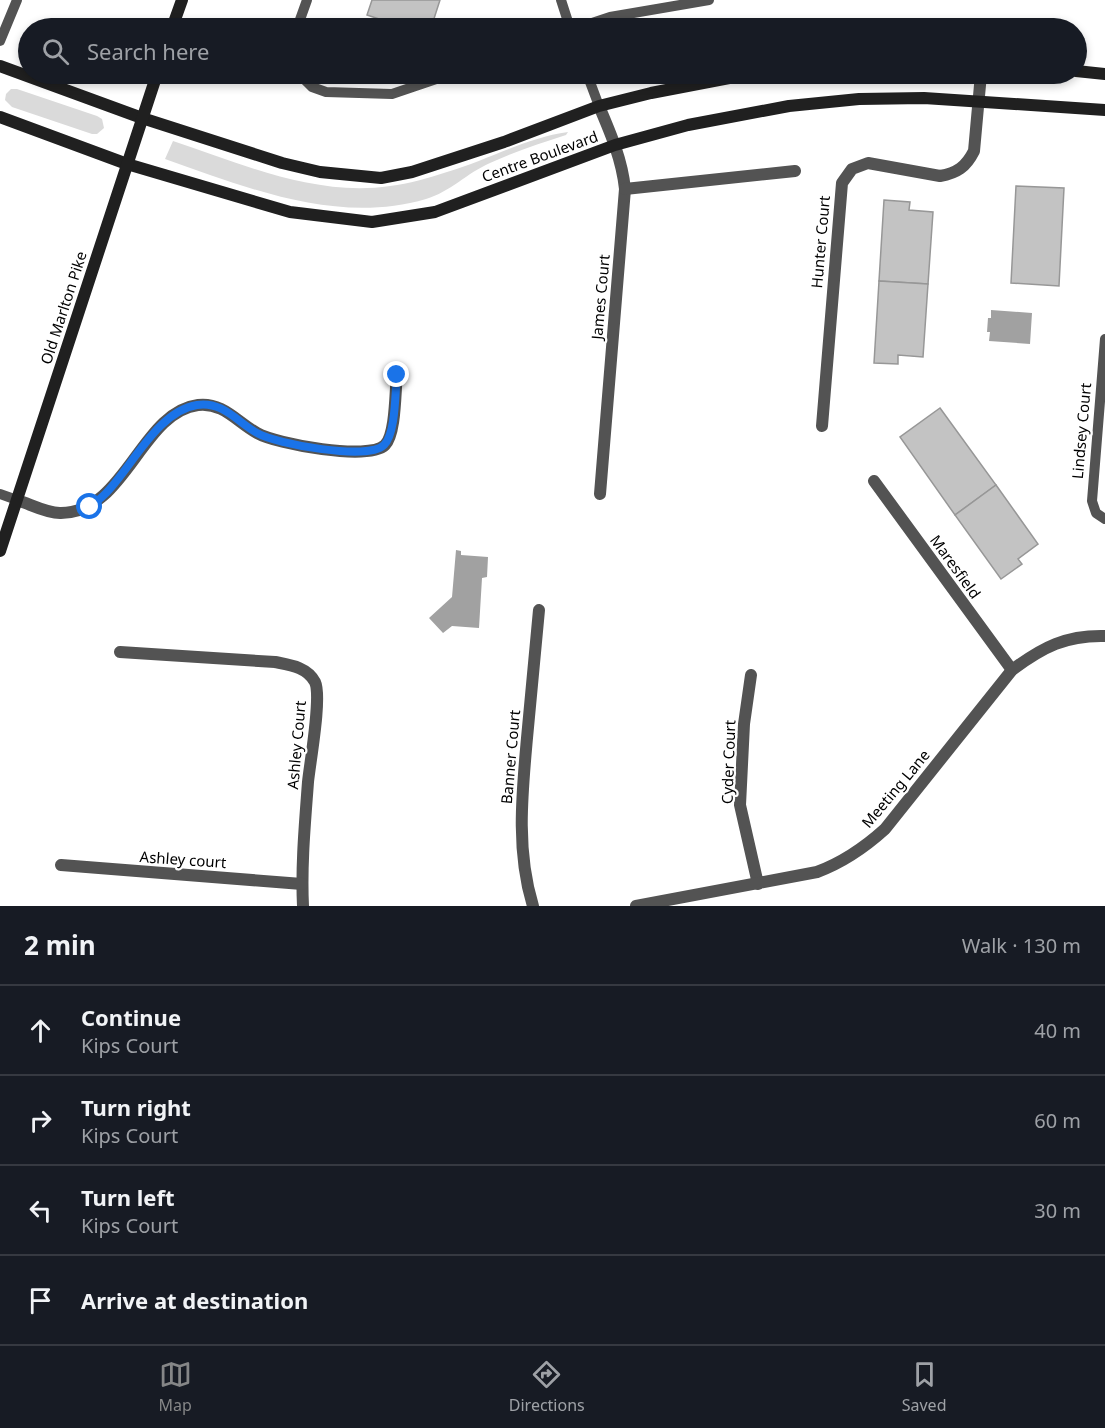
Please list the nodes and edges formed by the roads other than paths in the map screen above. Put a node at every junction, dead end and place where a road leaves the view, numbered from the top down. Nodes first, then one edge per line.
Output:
1 (17, 0) edge
2 (182, 0) edge
3 (307, 0) edge
4 (561, 0) edge
5 (709, 0) edge
6 (176, 18) edge
7 (301, 18) edge
8 (567, 18) edge
9 (607, 18) edge
10 (0, 41) edge
11 (0, 66) edge
12 (1087, 72) edge
13 (18, 73) edge
14 (1105, 74) edge
15 (49, 84) edge
16 (154, 84) edge
17 (309, 84) edge
18 (422, 84) edge
19 (591, 84) edge
20 (698, 84) edge
21 (980, 84) edge
22 (979, 102) junction
23 (599, 106) junction
24 (1105, 110) edge
25 (0, 117) edge
26 (142, 118) junction
27 (615, 145) junction
28 (127, 164) junction
29 (795, 171) dead end
30 (625, 189) junction
31 (1105, 339) edge
32 (397, 375) dead end
33 (822, 426) dead end
34 (874, 481) dead end
35 (0, 494) edge
36 (600, 494) dead end
37 (17, 500) junction
38 (1105, 519) edge
39 (0, 551) edge
40 (539, 610) dead end
41 (1105, 636) edge
42 (120, 652) dead end
43 (1012, 670) junction
44 (751, 675) dead end
45 (61, 865) dead end
46 (302, 884) junction
47 (758, 884) junction
48 (303, 906) edge
49 (533, 906) edge
50 (636, 906) edge

1 - 10 lane
2 - 6 street
3 - 7 lane
4 - 8 lane
5 - 9 lane
11 - 13 street, Centre Boulevard
12 - 14 street
15 - 26 street, Centre Boulevard
16 - 26 street, Old Marlton Pike
17 - 18 lane
19 - 23 lane
20 - 23 street, Centre Boulevard
21 - 22 street, Hunter Court
22 - 24 street, Centre Boulevard
22 - 27 street, Centre Boulevard
22 - 33 street, Hunter Court
23 - 26 street, Centre Boulevard
23 - 27 street, James Court
25 - 28 street, Centre Boulevard
26 - 28 street, Old Marlton Pike
27 - 28 street, Centre Boulevard
27 - 30 street, James Court
28 - 37 street, Old Marlton Pike
29 - 30 street
30 - 36 street, James Court
31 - 38 lane, Lindsey Court
32 - 37 street
34 - 43 street, Maresfield
35 - 37 lane
37 - 39 street, Old Marlton Pike
40 - 49 street, Banner Court
41 - 43 street, Meeting Lane
42 - 46 street, Ashley Court
43 - 47 street, Meeting Lane
44 - 47 street, Cyder Court
45 - 46 street, Ashley court
46 - 48 street, Ashley Court
47 - 50 street, Meeting Lane

